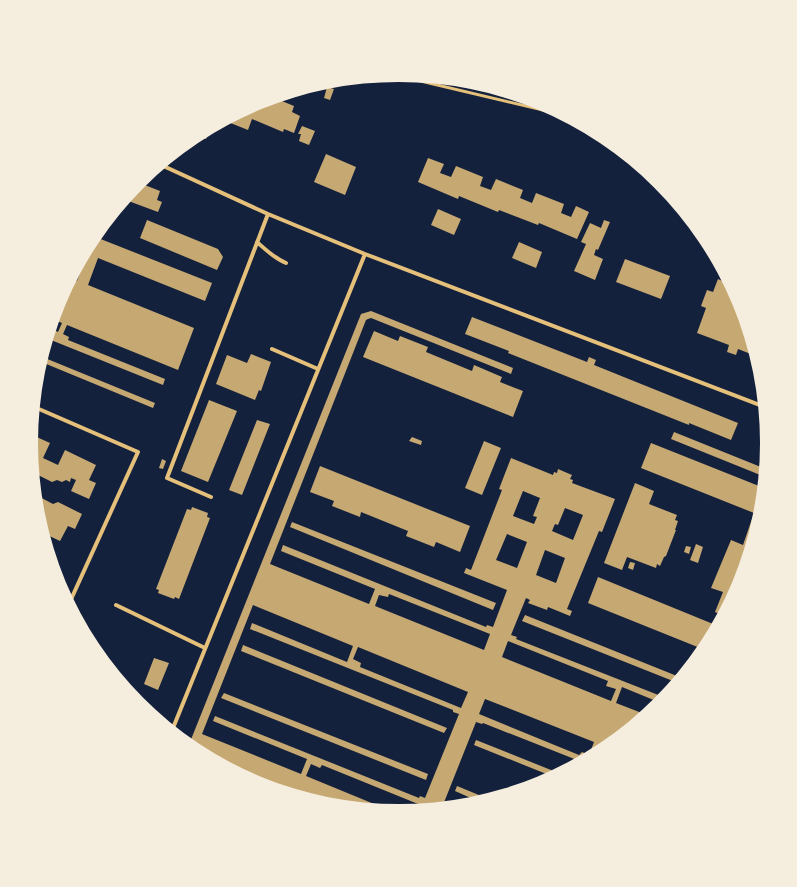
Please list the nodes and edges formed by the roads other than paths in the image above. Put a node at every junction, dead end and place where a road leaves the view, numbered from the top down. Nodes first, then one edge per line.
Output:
1 (166, 167) edge
2 (268, 214) junction
3 (258, 242) junction
4 (365, 254) junction
5 (286, 263) dead end
6 (272, 350) dead end
7 (318, 369) junction
8 (757, 404) edge
9 (39, 409) edge
10 (211, 497) dead end
11 (72, 597) edge
12 (116, 605) dead end
13 (205, 648) junction
14 (174, 726) edge

1 - 2 lane
2 - 3 lane
2 - 4 lane
3 - 5 lane
3 - 10 lane
4 - 7 lane
4 - 8 lane
6 - 7 lane
7 - 13 lane
9 - 11 lane
12 - 13 lane
13 - 14 lane

